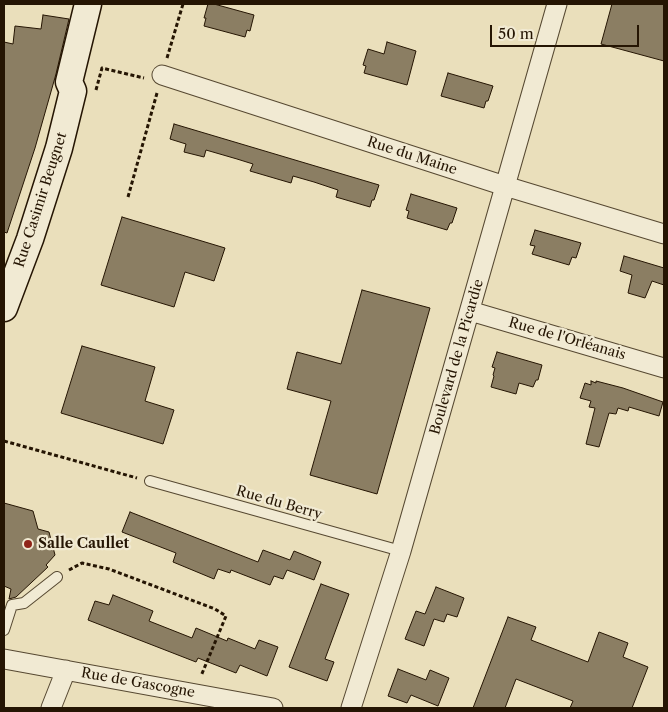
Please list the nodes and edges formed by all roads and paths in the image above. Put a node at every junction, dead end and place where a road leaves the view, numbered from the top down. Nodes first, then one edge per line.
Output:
1 (88, 4) edge
2 (105, 4) edge
3 (183, 4) edge
4 (557, 4) edge
5 (162, 75) junction
6 (84, 92) junction
7 (505, 186) junction
8 (128, 197) dead end
9 (664, 234) edge
10 (4, 308) edge
11 (470, 311) junction
12 (664, 368) edge
13 (4, 441) edge
14 (150, 481) joint
15 (401, 552) junction
16 (57, 577) joint
17 (4, 630) edge
18 (4, 659) edge
19 (66, 670) junction
20 (201, 699) edge
21 (51, 708) edge
22 (273, 708) edge
23 (352, 708) edge

1 - 6 main road, Rue Casimir Beugnet
2 - 6 main road, Rue Casimir Beugnet
3 - 5 path
4 - 7 street, Boulevard de la Picardie
5 - 6 path
5 - 7 street, Rue du Maine
5 - 8 path
6 - 10 main road, Rue Casimir Beugnet
7 - 9 street, Rue du Maine
7 - 11 street, Boulevard de la Picardie
11 - 12 street, Rue de l'Orléanais
11 - 15 street, Boulevard de la Picardie
13 - 14 path
14 - 15 lane, Rue du Berry
15 - 23 street, Boulevard de la Picardie
16 - 17 lane
16 - 20 path
18 - 19 street, Rue de Gascogne
19 - 20 street, Rue de Gascogne
19 - 21 street
20 - 22 street, Rue de Gascogne

